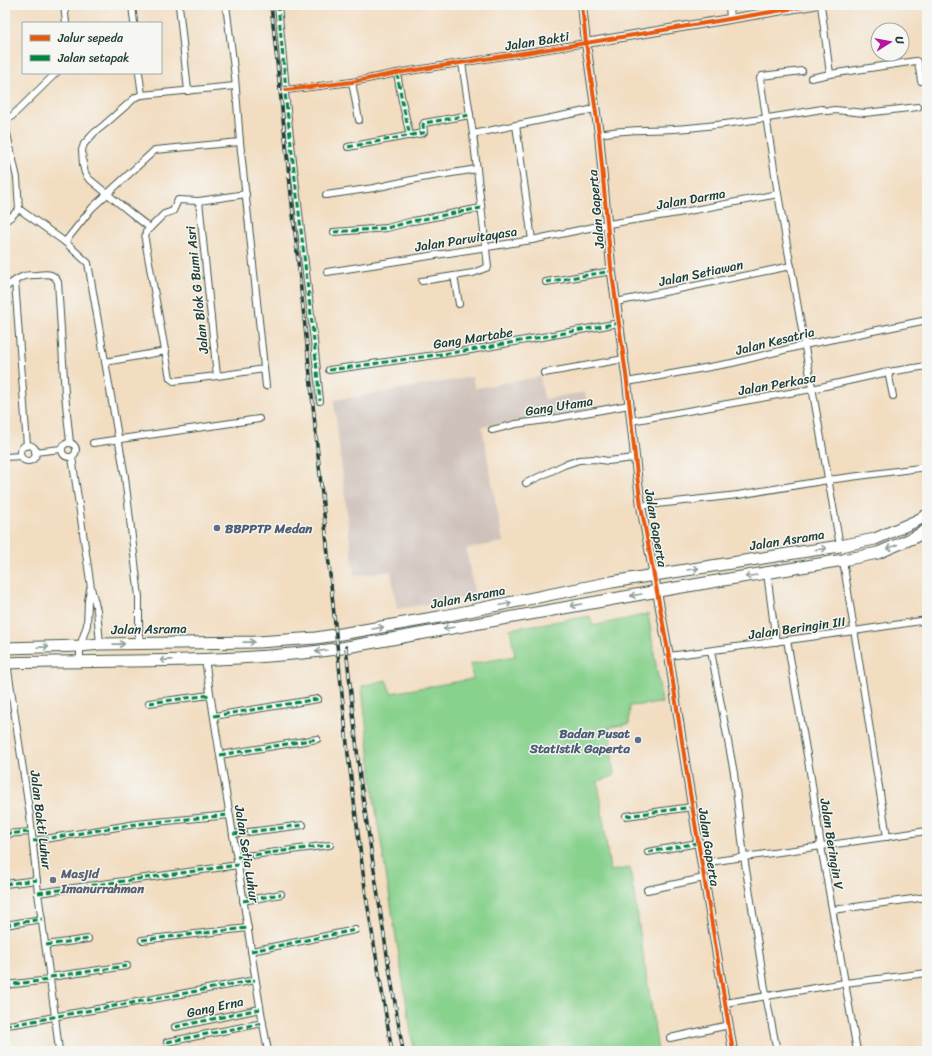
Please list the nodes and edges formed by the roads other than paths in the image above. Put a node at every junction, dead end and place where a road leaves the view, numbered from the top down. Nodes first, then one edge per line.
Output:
1 (64, 5) edge
2 (132, 5) edge
3 (179, 5) edge
4 (226, 5) edge
5 (278, 5) edge
6 (582, 5) edge
7 (729, 5) edge
8 (813, 5) edge
9 (821, 5) edge
10 (804, 6) edge
11 (730, 19) junction
12 (66, 22) edge
13 (134, 22) edge
14 (586, 43) junction
15 (462, 63) junction
16 (802, 70) dead end
17 (397, 73) junction
18 (55, 74) edge
19 (139, 74) edge
20 (830, 74) junction
21 (811, 78) dead end
22 (921, 81) dead end
23 (352, 82) junction
24 (235, 86) junction
25 (286, 90) junction
26 (188, 91) junction
27 (142, 96) junction
28 (918, 107) dead end
29 (595, 109) junction
30 (470, 115) junction
31 (766, 118) junction
32 (359, 120) dead end
33 (5, 124) edge
34 (516, 125) junction
35 (473, 134) junction
36 (599, 134) junction
37 (410, 136) junction
38 (240, 142) junction
39 (348, 147) dead end
40 (477, 169) junction
41 (107, 194) junction
42 (246, 194) junction
43 (778, 194) junction
44 (326, 195) dead end
45 (199, 201) junction
46 (481, 208) junction
47 (19, 209) junction
48 (5, 221) edge
49 (608, 224) junction
50 (150, 228) junction
51 (334, 232) dead end
52 (532, 240) junction
53 (65, 242) junction
54 (485, 248) junction
55 (791, 266) junction
56 (612, 271) junction
57 (326, 272) dead end
58 (454, 276) junction
59 (15, 281) junction
60 (422, 281) dead end
61 (546, 282) dead end
62 (5, 288) edge
63 (616, 302) junction
64 (459, 304) dead end
65 (927, 320) edge
66 (619, 323) junction
67 (804, 345) junction
68 (166, 351) junction
69 (624, 358) junction
70 (105, 362) junction
71 (927, 366) edge
72 (264, 369) junction
73 (329, 370) dead end
74 (888, 372) junction
75 (544, 373) dead end
76 (217, 376) junction
77 (627, 382) junction
78 (266, 386) dead end
79 (812, 389) junction
80 (893, 396) dead end
81 (320, 401) dead end
82 (629, 405) junction
83 (259, 419) dead end
84 (631, 421) junction
85 (492, 430) dead end
86 (119, 439) junction
87 (70, 443) junction
88 (93, 444) dead end
89 (27, 446) junction
90 (62, 449) junction
91 (35, 452) junction
92 (20, 456) junction
93 (5, 457) edge
94 (72, 457) junction
95 (635, 461) junction
96 (927, 467) edge
97 (828, 480) junction
98 (526, 484) dead end
99 (641, 506) junction
100 (927, 515) edge
101 (927, 530) edge
102 (840, 546) junction
103 (843, 560) junction
104 (767, 573) junction
105 (654, 575) junction
106 (91, 588) junction
107 (658, 591) junction
108 (927, 620) edge
109 (87, 625) junction
110 (98, 625) junction
111 (854, 631) junction
112 (787, 640) junction
113 (776, 642) junction
114 (100, 644) junction
115 (138, 644) junction
116 (80, 646) junction
117 (5, 648) edge
118 (711, 650) junction
119 (669, 656) junction
120 (205, 659) junction
121 (80, 662) junction
122 (6, 663) edge
123 (210, 695) junction
124 (318, 699) dead end
125 (149, 703) dead end
126 (214, 716) junction
127 (316, 739) dead end
128 (220, 755) junction
129 (692, 807) junction
130 (230, 815) junction
131 (626, 816) dead end
132 (303, 825) dead end
133 (927, 831) edge
134 (31, 832) junction
135 (5, 834) edge
136 (233, 834) junction
137 (887, 836) junction
138 (33, 841) junction
139 (698, 843) junction
140 (330, 845) dead end
141 (821, 846) junction
142 (648, 852) dead end
143 (237, 857) junction
144 (744, 857) junction
145 (702, 863) junction
146 (238, 865) junction
147 (704, 878) junction
148 (37, 880) junction
149 (5, 884) edge
150 (647, 890) dead end
151 (38, 893) junction
152 (281, 894) dead end
153 (927, 897) edge
154 (243, 901) junction
155 (833, 910) junction
156 (42, 920) junction
157 (5, 925) edge
158 (248, 928) junction
159 (355, 930) dead end
160 (88, 939) dead end
161 (142, 940) dead end
162 (46, 944) junction
163 (250, 951) junction
164 (127, 966) dead end
165 (927, 973) edge
166 (50, 978) junction
167 (255, 980) junction
168 (845, 983) junction
169 (5, 985) edge
170 (766, 996) junction
171 (725, 1003) junction
172 (260, 1008) junction
173 (55, 1016) junction
174 (263, 1023) junction
175 (5, 1025) edge
176 (729, 1025) junction
177 (175, 1027) dead end
178 (670, 1038) dead end
179 (167, 1042) dead end
180 (59, 1051) edge
181 (268, 1051) edge
182 (733, 1051) edge
183 (776, 1051) edge
184 (857, 1051) edge

1 - 12 street
2 - 13 street
3 - 26 street
4 - 24 street
5 - 25 street
6 - 14 street, Jalan Gaperta
7 - 11 street
8 - 10 street, Jalan Bakti
9 - 20 street
10 - 11 street, Jalan Bakti
11 - 14 street, Jalan Bakti
14 - 15 street, Jalan Bakti
14 - 29 street, Jalan Gaperta
15 - 17 street, Jalan Bakti
15 - 30 street
16 - 31 street
17 - 23 street, Jalan Bakti
17 - 37 street
18 - 33 street
19 - 27 street
20 - 21 street
20 - 22 street
23 - 25 street, Jalan Bakti
23 - 32 street
24 - 26 street
24 - 38 street
25 - 81 street
26 - 27 street
27 - 41 street
28 - 31 street
29 - 34 street
29 - 36 street, Jalan Gaperta
30 - 35 street
30 - 37 street
31 - 36 street
31 - 43 street
33 - 47 street
34 - 35 street
34 - 52 street
35 - 40 street
36 - 49 street, Jalan Gaperta
37 - 39 street
38 - 41 street
38 - 42 street
40 - 44 street
40 - 46 street
41 - 50 street
41 - 53 street
42 - 45 street
42 - 72 street
43 - 49 street, Jalan Darma
43 - 55 street
45 - 50 street
45 - 76 street, Jalan Blok G Bumi Asri
46 - 51 street
46 - 54 street
47 - 48 street
47 - 53 street
49 - 52 street, Jalan Parwitayasa
49 - 56 street, Jalan Gaperta
50 - 68 street
52 - 54 street, Jalan Parwitayasa
53 - 70 street
54 - 57 street, Jalan Parwitayasa
54 - 58 street
55 - 63 street, Jalan Setiawan
55 - 67 street
56 - 61 street
56 - 63 street, Jalan Gaperta
58 - 60 street
58 - 64 street
59 - 62 street
59 - 87 street
59 - 89 street
63 - 66 street, Jalan Gaperta
65 - 67 street, Jalan Kesatria
66 - 69 street, Jalan Gaperta
66 - 73 street, Gang Martabe
67 - 77 street, Jalan Kesatria
67 - 79 street
68 - 70 street
68 - 76 street
69 - 75 street
69 - 77 street, Jalan Gaperta
70 - 86 street
71 - 74 street, Jalan Perkasa
72 - 76 street
72 - 78 street
74 - 79 street, Jalan Perkasa
74 - 80 street
77 - 82 street, Jalan Gaperta
79 - 84 street, Jalan Perkasa
79 - 97 street
82 - 84 street, Jalan Gaperta
82 - 85 street, Gang Utama
83 - 86 street
84 - 95 street, Jalan Gaperta
86 - 88 street
86 - 115 street
87 - 90 street
87 - 94 street
89 - 91 street
89 - 92 street
90 - 91 street
90 - 94 street
91 - 92 street
92 - 93 street
94 - 106 street
95 - 98 street
95 - 99 street, Jalan Gaperta
96 - 97 street
97 - 99 street
97 - 102 street
99 - 105 street, Jalan Gaperta
100 - 102 highway, Jalan Asrama
101 -> 103 highway, Jalan Asrama
105 -> 102 highway, Jalan Asrama
103 - 104 highway, Jalan Asrama
103 - 111 street
104 -> 107 highway, Jalan Asrama
104 - 113 street
105 - 107 street, Jalan Gaperta
115 -> 105 highway, Jalan Asrama
106 - 109 street
106 - 110 street
107 - 119 street, Jalan Gaperta
107 -> 120 highway, Jalan Asrama
108 - 111 street, Jalan Beringin III
109 - 110 street
109 - 116 street
110 - 114 street
111 - 112 street, Jalan Beringin III
111 - 137 street
112 - 113 street, Jalan Beringin III
112 - 141 street, Jalan Beringin V
113 - 118 street, Jalan Beringin III
114 -> 115 highway, Jalan Asrama
114 - 116 highway, Jalan Asrama
117 -> 116 highway, Jalan Asrama
116 - 121 street
118 - 119 street, Jalan Beringin III
118 - 144 street
119 - 129 street, Jalan Gaperta
120 -> 121 highway, Jalan Asrama
120 - 123 street, Jalan Setia Luhur
121 - 122 highway, Jalan Asrama
122 - 134 street, Jalan Bakti Luhur
123 - 125 street
123 - 126 street, Jalan Setia Luhur
124 - 126 street
126 - 128 street, Jalan Setia Luhur
127 - 128 street
128 - 130 street, Jalan Setia Luhur
129 - 131 street
129 - 139 street, Jalan Gaperta
130 - 136 street, Jalan Setia Luhur
130 - 138 street
132 - 136 street
133 - 137 street
134 - 135 street
134 - 138 street, Jalan Bakti Luhur
136 - 143 street, Jalan Setia Luhur
137 - 141 street
138 - 148 street, Jalan Bakti Luhur
139 - 142 street
139 - 145 street, Jalan Gaperta
140 - 143 street
141 - 144 street
141 - 155 street, Jalan Beringin V
143 - 146 street, Jalan Setia Luhur
144 - 145 street
144 - 170 street
145 - 147 street, Jalan Gaperta
146 - 151 street
146 - 154 street, Jalan Setia Luhur
147 - 150 street
147 - 171 street, Jalan Gaperta
148 - 149 street
148 - 151 street, Jalan Bakti Luhur
151 - 156 street, Jalan Bakti Luhur
152 - 154 street
153 - 155 street
154 - 158 street, Jalan Setia Luhur
155 - 168 street, Jalan Beringin V
156 - 157 street
156 - 162 street, Jalan Bakti Luhur
158 - 161 street
158 - 163 street, Jalan Setia Luhur
159 - 163 street
160 - 162 street
162 - 166 street, Jalan Bakti Luhur
163 - 167 street, Jalan Setia Luhur
164 - 166 street
165 - 168 street
166 - 169 street
166 - 173 street, Jalan Bakti Luhur
167 - 172 street, Jalan Setia Luhur
167 - 173 street
168 - 170 street
168 - 184 street, Jalan Beringin V
170 - 171 street
170 - 183 street
171 - 176 street, Jalan Gaperta
172 - 174 street, Jalan Setia Luhur
172 - 177 street, Gang Erna
173 - 175 street
173 - 180 street, Jalan Bakti Luhur
174 - 179 street
174 - 181 street, Jalan Setia Luhur
176 - 178 street
176 - 182 street, Jalan Gaperta

